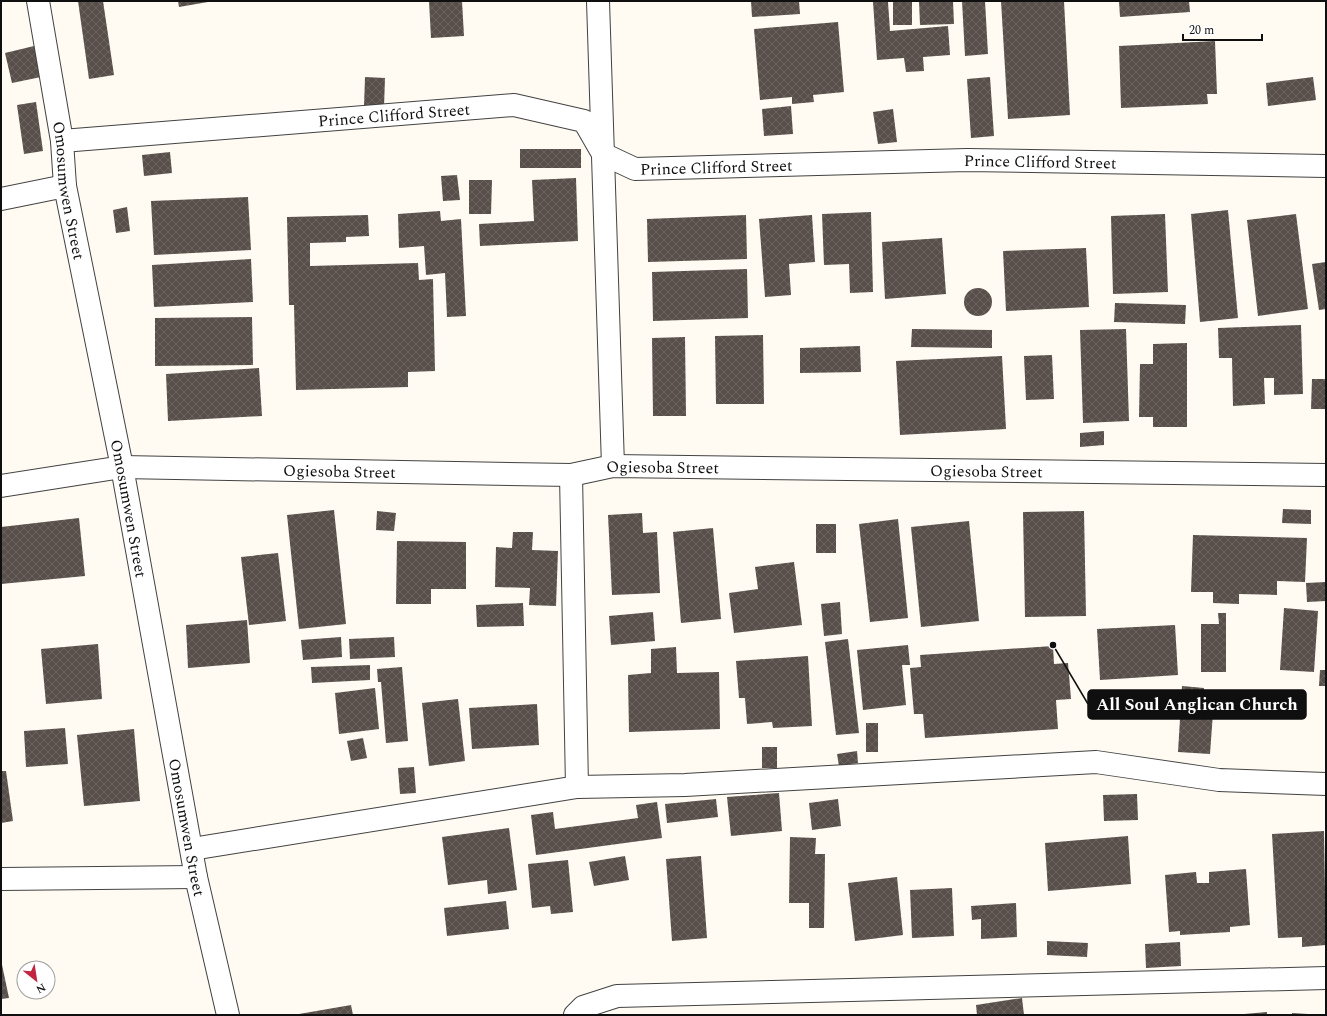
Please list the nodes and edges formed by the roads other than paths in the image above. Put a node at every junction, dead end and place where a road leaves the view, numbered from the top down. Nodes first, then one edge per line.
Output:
1 (38, 1) edge
2 (598, 1) edge
3 (62, 141) junction
4 (602, 154) junction
5 (1326, 166) edge
6 (65, 186) junction
7 (1, 199) edge
8 (613, 466) junction
9 (122, 467) junction
10 (571, 474) junction
11 (1326, 475) edge
12 (1, 486) edge
13 (1326, 784) edge
14 (577, 787) junction
15 (192, 849) junction
16 (196, 877) junction
17 (1, 879) edge
18 (1326, 978) edge
19 (228, 1015) edge
20 (575, 1015) edge

1 - 3 street, Omosumwen Street
2 - 4 street
3 - 4 street, Prince Clifford Street
3 - 6 street, Omosumwen Street
4 - 5 street, Prince Clifford Street
4 - 8 street
6 - 7 street
6 - 9 street, Omosumwen Street
8 - 10 street, Ogiesoba Street
8 - 11 street, Ogiesoba Street
9 - 10 street, Ogiesoba Street
9 - 12 street, Ogiesoba Street
9 - 15 street, Omosumwen Street
10 - 14 street
13 - 14 street
14 - 15 street
15 - 16 street, Omosumwen Street
16 - 17 street
16 - 19 street, Omosumwen Street
18 - 20 street

